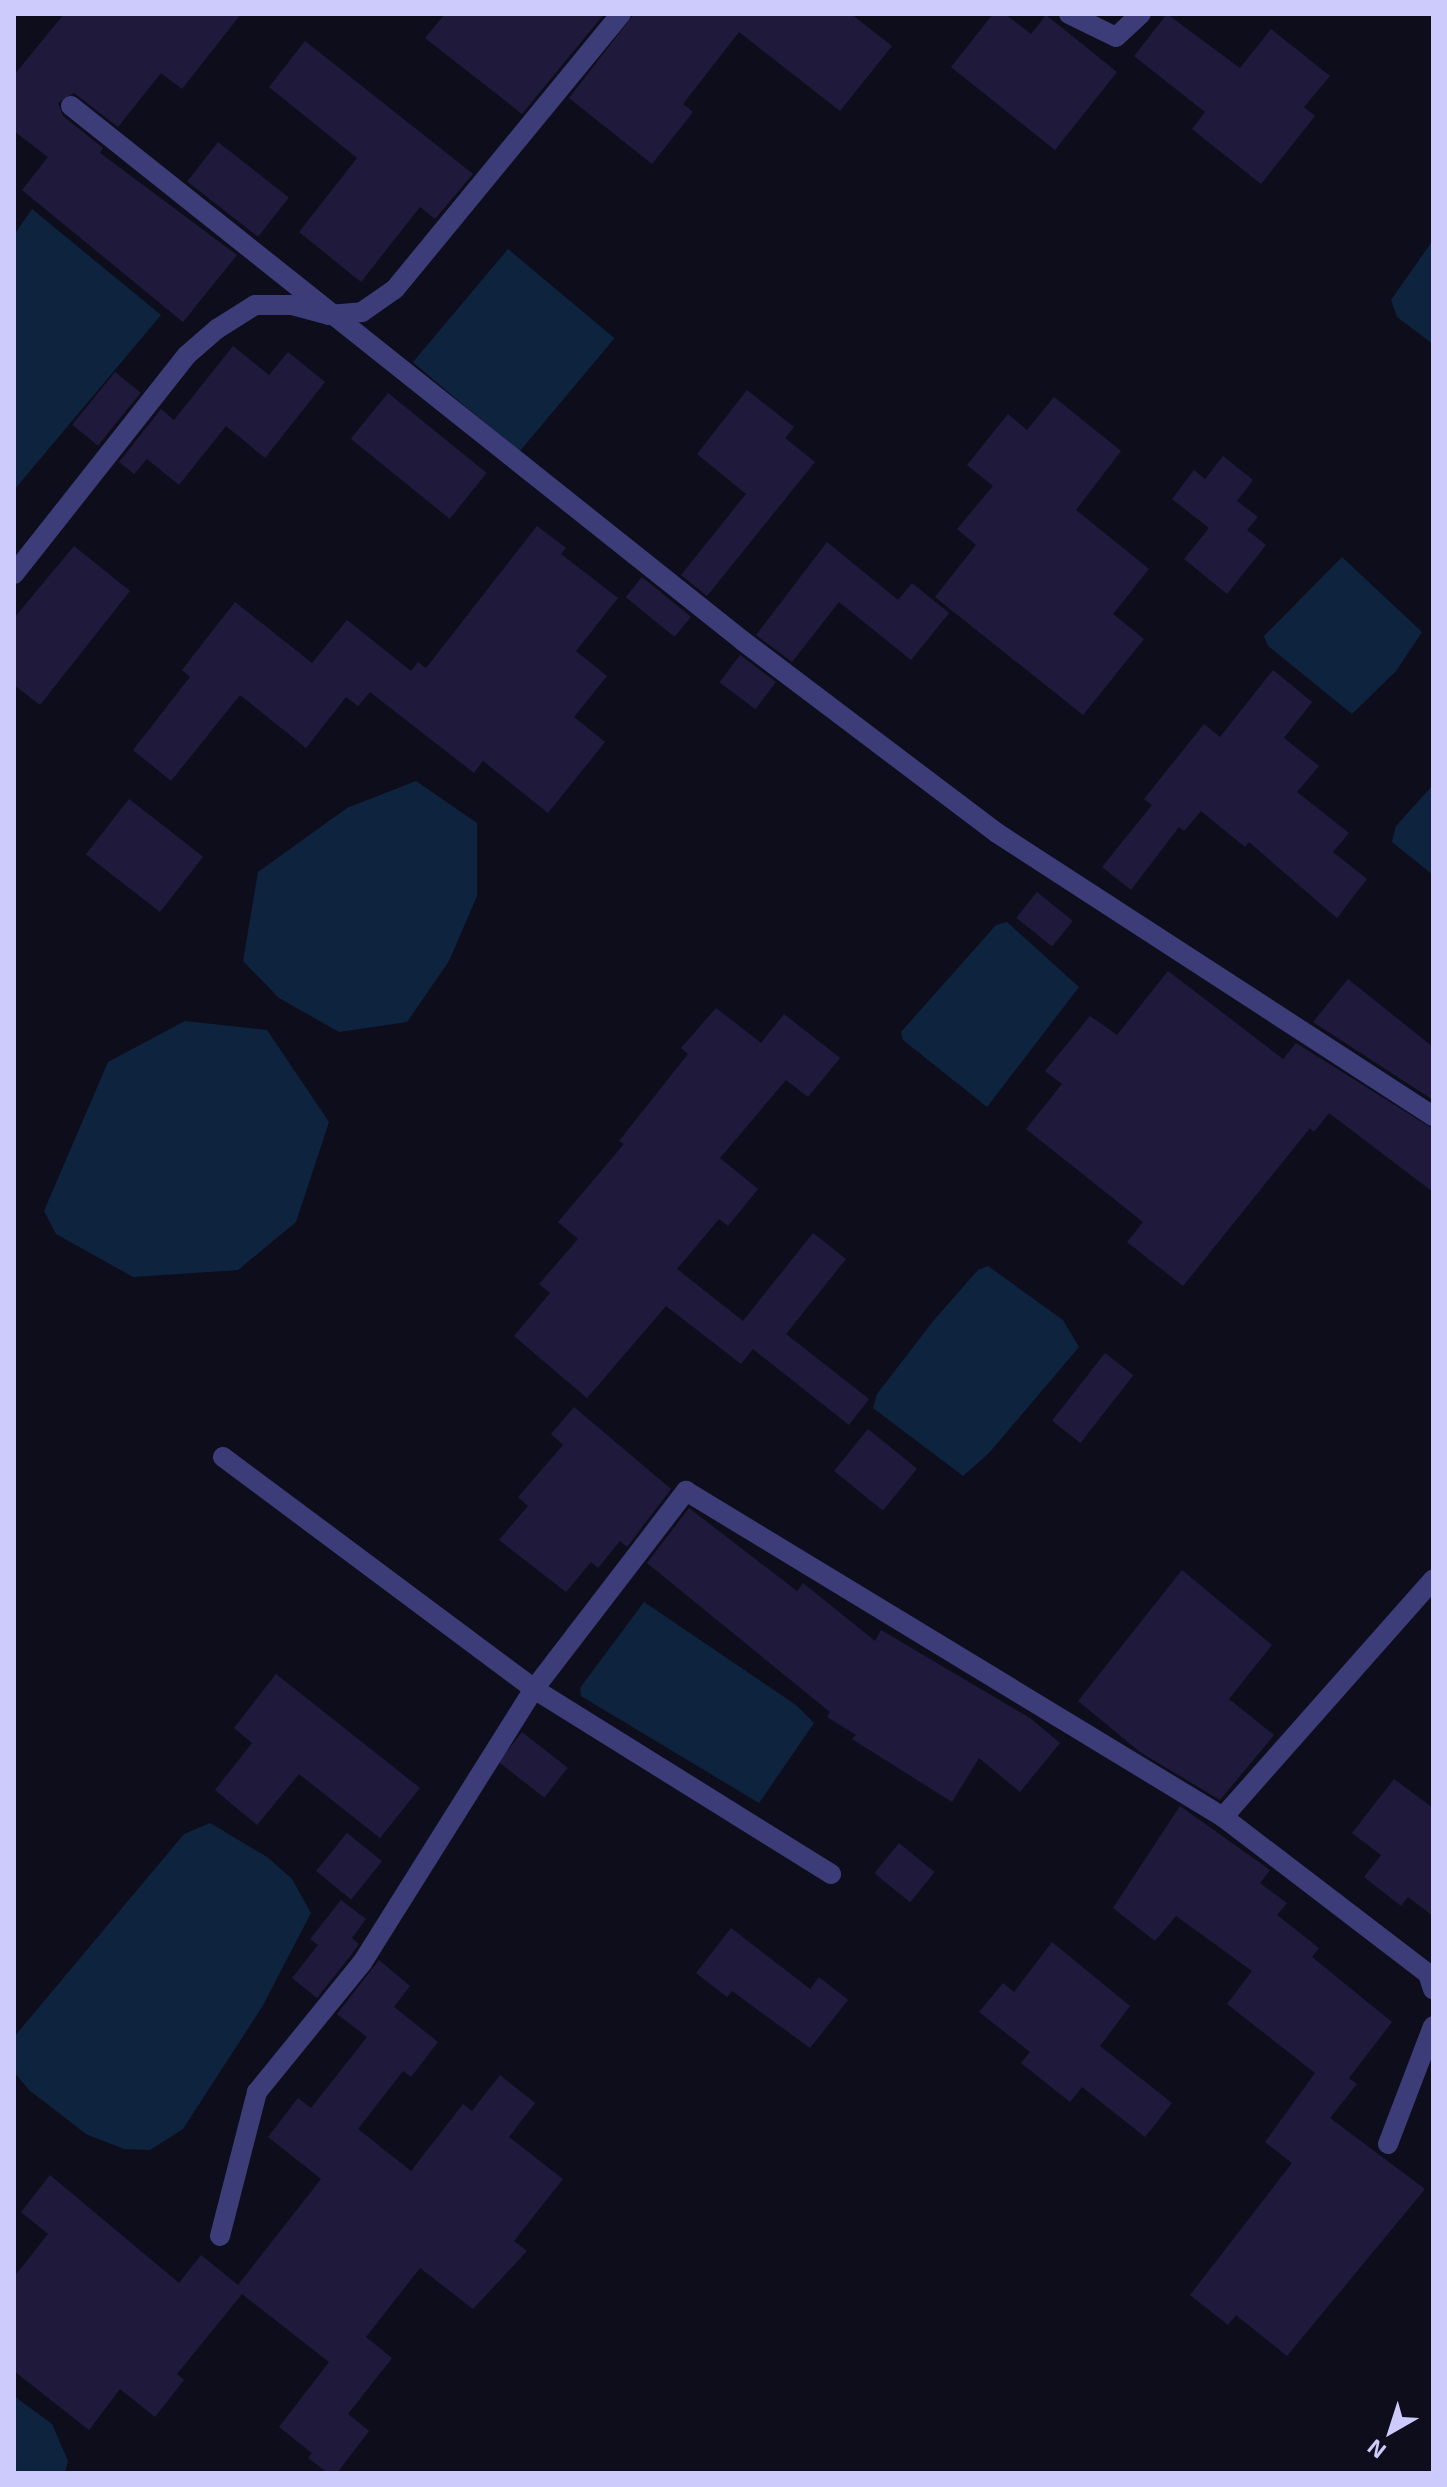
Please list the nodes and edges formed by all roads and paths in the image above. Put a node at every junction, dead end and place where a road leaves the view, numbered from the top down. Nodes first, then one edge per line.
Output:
1 (621, 14) edge
2 (1069, 14) edge
3 (1141, 14) edge
4 (71, 106) dead end
5 (329, 315) junction
6 (14, 574) edge
7 (1433, 1116) edge
8 (223, 1457) dead end
9 (1433, 1580) edge
10 (534, 1689) junction
11 (1223, 1817) junction
12 (831, 1874) dead end
13 (1433, 1989) edge
14 (1433, 2026) edge
15 (1388, 2144) dead end
16 (220, 2236) dead end

1 - 5 street
2 - 3 street
4 - 5 street
5 - 6 street
5 - 7 street
8 - 10 street
9 - 11 street
10 - 11 street
10 - 12 street
10 - 16 street
11 - 13 street
14 - 15 street

